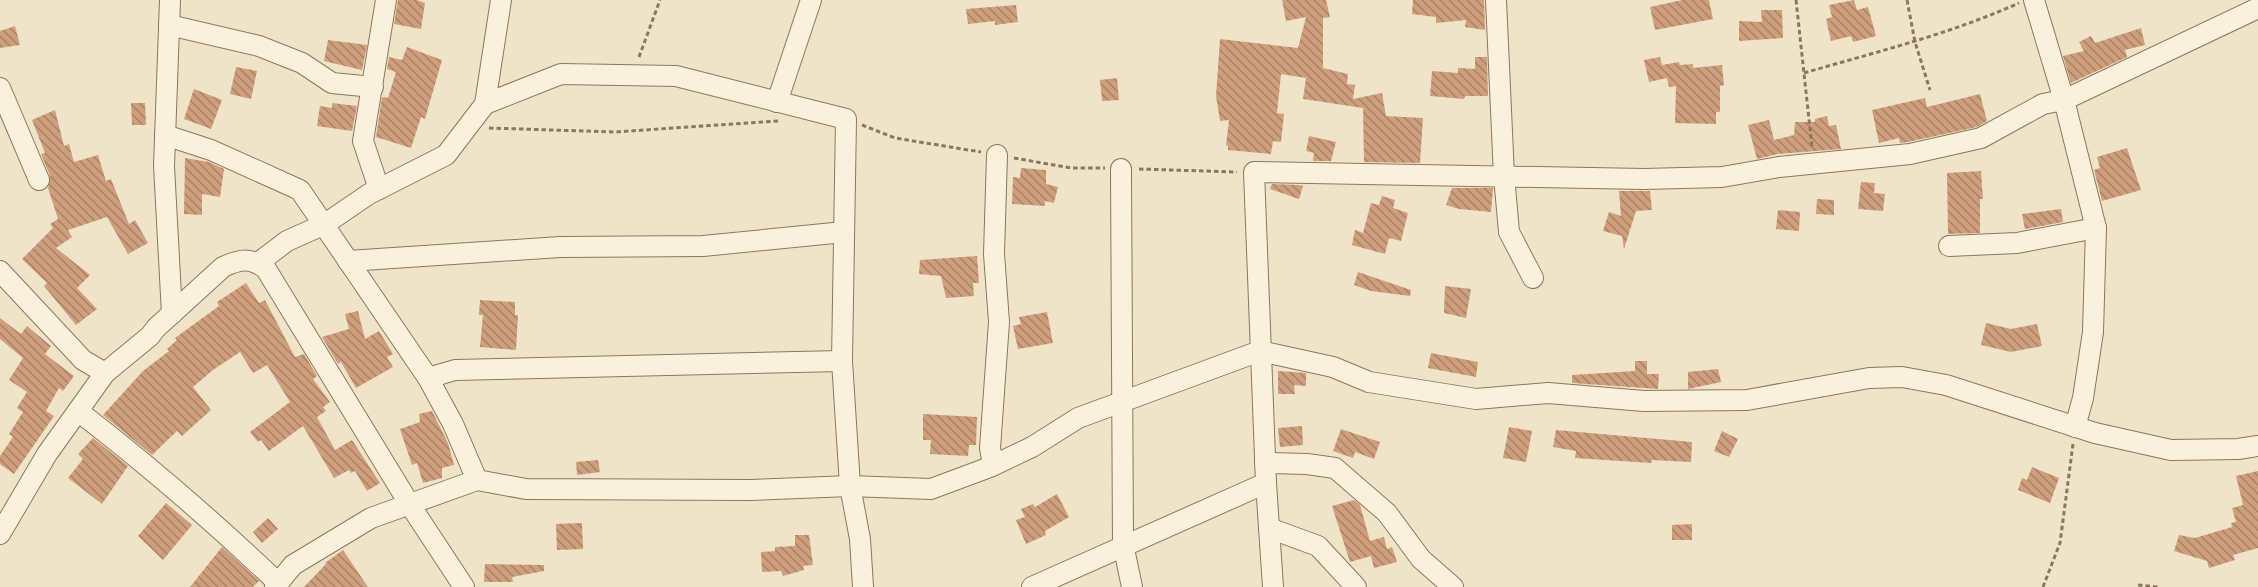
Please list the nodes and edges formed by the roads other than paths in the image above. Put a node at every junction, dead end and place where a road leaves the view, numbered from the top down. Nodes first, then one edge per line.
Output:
1 (170, 0) edge
2 (386, 0) edge
3 (501, 0) edge
4 (811, 0) edge
5 (1496, 0) edge
6 (2034, 0) edge
7 (2258, 8) edge
8 (169, 26) junction
9 (373, 87) junction
10 (0, 88) edge
11 (2064, 100) junction
12 (485, 104) junction
13 (778, 112) junction
14 (165, 135) junction
15 (997, 155) road end
16 (1121, 169) road end
17 (1504, 176) junction
18 (39, 180) dead end
19 (379, 189) junction
20 (325, 224) junction
21 (2096, 228) junction
22 (844, 232) junction
23 (1949, 246) dead end
24 (348, 261) junction
25 (258, 262) junction
26 (0, 271) edge
27 (1533, 278) dead end
28 (172, 314) junction
29 (1260, 351) junction
30 (842, 361) junction
31 (105, 373) junction
32 (428, 378) junction
33 (1123, 400) junction
34 (78, 411) junction
35 (2075, 427) junction
36 (2258, 446) edge
37 (1265, 463) junction
38 (993, 465) junction
39 (477, 480) junction
40 (1266, 483) junction
41 (850, 486) junction
42 (410, 505) junction
43 (1269, 528) junction
44 (0, 534) edge
45 (1124, 544) junction
46 (276, 585) edge
47 (464, 587) edge
48 (863, 587) edge
49 (1032, 587) edge
50 (1132, 587) edge
51 (1273, 587) edge
52 (1356, 587) edge
53 (1453, 587) edge

1 - 8 street
2 - 9 street
3 - 12 street
4 - 13 street
5 - 17 street
6 - 11 street
7 - 11 street
8 - 9 street
8 - 14 street
9 - 19 street
10 - 18 street
11 - 17 street
11 - 21 street
12 - 13 street
12 - 19 street
13 - 22 street
14 - 20 street
14 - 28 street
15 - 38 street
16 - 33 street
17 - 27 street
17 - 29 street
19 - 20 street
20 - 24 street
20 - 25 street
21 - 23 street
21 - 35 street
22 - 24 street
22 - 30 street
24 - 32 street
25 - 28 street
25 - 42 street
26 - 31 street
28 - 31 street
29 - 33 street
29 - 35 street
29 - 37 street
30 - 32 street
30 - 41 street
31 - 34 street
32 - 39 street
33 - 38 street
33 - 45 street
34 - 44 street
34 - 46 street
35 - 36 street
37 - 40 street
37 - 53 street
38 - 41 street
39 - 41 street
39 - 42 street
40 - 43 street
40 - 45 street
41 - 48 street
42 - 46 street
42 - 47 street
43 - 51 street
43 - 52 street
45 - 49 street
45 - 50 street

